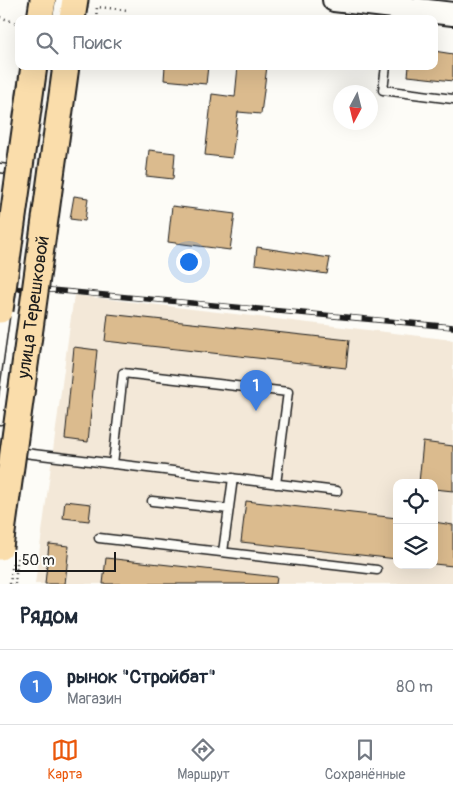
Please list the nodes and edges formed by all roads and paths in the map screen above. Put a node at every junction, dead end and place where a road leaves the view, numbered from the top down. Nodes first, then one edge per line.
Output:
1 (43, 0) edge
2 (60, 0) edge
3 (75, 0) edge
4 (334, 0) edge
5 (128, 10) dead end
6 (453, 14) edge
7 (41, 15) edge
8 (58, 15) edge
9 (73, 15) edge
10 (96, 15) edge
11 (0, 17) edge
12 (15, 23) edge
13 (33, 70) edge
14 (49, 70) edge
15 (65, 70) edge
16 (386, 70) edge
17 (453, 99) edge
18 (0, 168) edge
19 (35, 172) junction
20 (0, 310) edge
21 (0, 420) edge
22 (0, 450) edge
23 (113, 464) junction
24 (233, 478) junction
25 (276, 484) junction
26 (337, 491) dead end
27 (152, 501) dead end
28 (229, 509) junction
29 (99, 538) dead end
30 (0, 547) edge
31 (224, 552) junction
32 (377, 570) dead end

1 - 7 main road
2 - 8 lane
3 - 9 main road
4 - 6 main road
5 - 10 path
11 - 12 path
13 - 20 main road, улица Терешковой, bridge
14 - 19 lane
15 - 30 main road, улица Терешковой, bridge
16 - 17 lane
18 - 19 lane
19 - 21 lane
22 - 23 lane
23 - 24 lane
23 - 25 lane
24 - 25 lane
24 - 28 lane
25 - 26 lane
27 - 28 lane
28 - 31 lane
29 - 31 lane
31 - 32 lane

